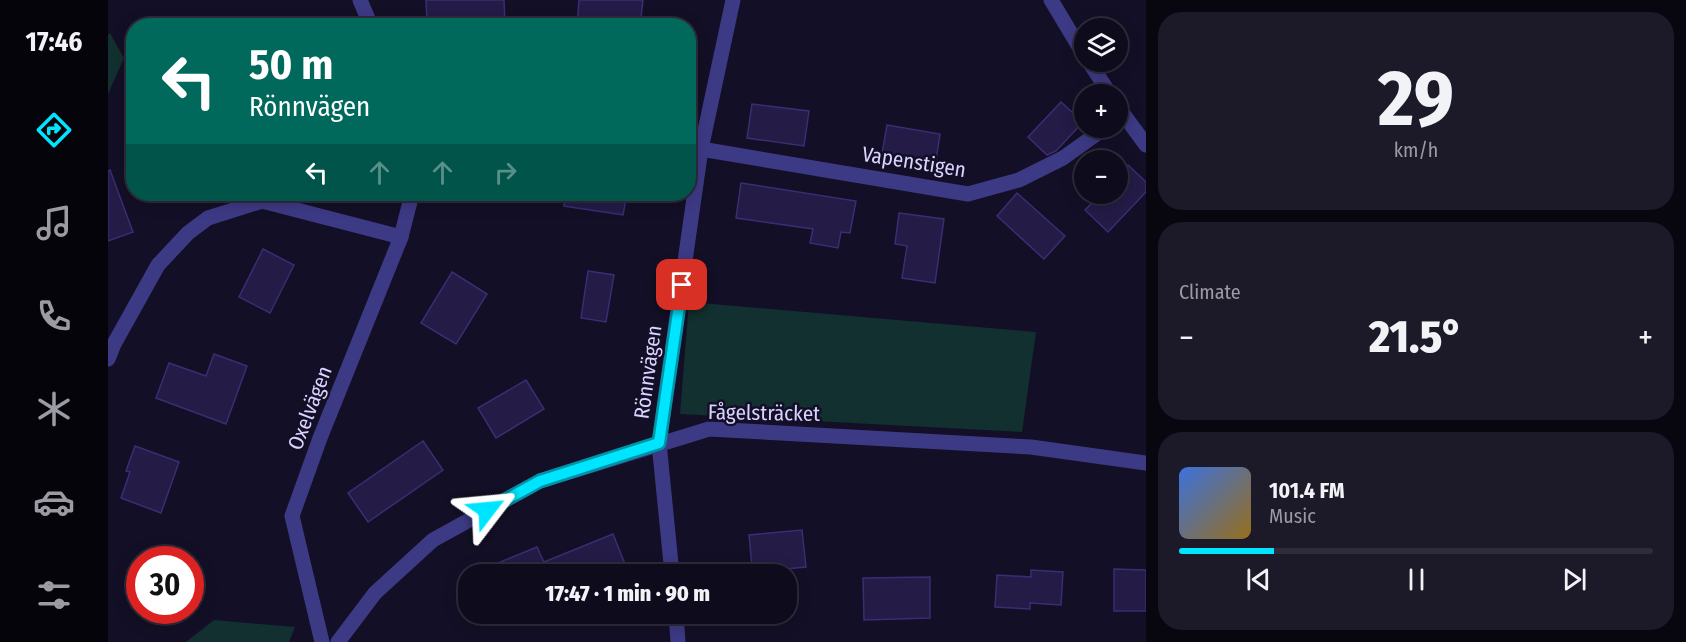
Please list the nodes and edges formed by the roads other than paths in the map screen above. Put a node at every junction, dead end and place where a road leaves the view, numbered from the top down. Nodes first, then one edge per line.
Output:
1 (360, 0) edge
2 (734, 0) edge
3 (1051, 0) edge
4 (368, 18) edge
5 (1074, 38) edge
6 (1128, 124) edge
7 (1091, 138) edge
8 (1146, 145) edge
9 (701, 149) junction
10 (696, 184) edge
11 (410, 201) edge
12 (694, 201) edge
13 (401, 237) junction
14 (108, 359) edge
15 (659, 443) junction
16 (1146, 463) edge
17 (671, 564) edge
18 (676, 624) edge
19 (322, 642) edge
20 (339, 642) edge
21 (678, 642) edge

1 - 4 street
2 - 9 street, Rönnvägen
3 - 5 street
6 - 8 street
7 - 9 street, Vapenstigen
9 - 10 street, Rönnvägen
11 - 13 street, Oxelvägen
12 - 15 street, Rönnvägen
13 - 14 street
13 - 19 street, Oxelvägen
15 - 16 street, Fågelsträcket
15 - 17 street, Rönnvägen
15 - 20 street, Fågelsträcket
18 - 21 street

